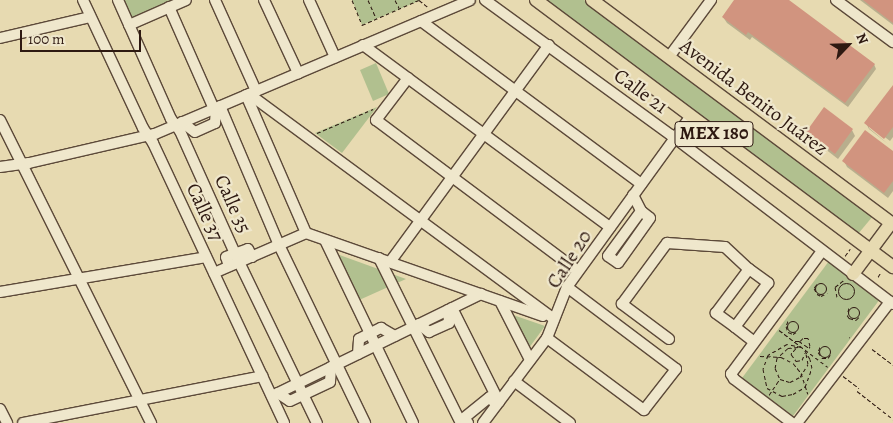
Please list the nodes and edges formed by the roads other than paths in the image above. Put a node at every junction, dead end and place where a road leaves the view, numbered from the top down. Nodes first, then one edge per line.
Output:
1 (83, 0) edge
2 (118, 0) edge
3 (186, 0) edge
4 (215, 0) edge
5 (264, 0) edge
6 (309, 0) edge
7 (470, 0) edge
8 (485, 0) edge
9 (536, 0) edge
10 (592, 0) edge
11 (710, 0) edge
12 (836, 0) edge
13 (169, 7) junction
14 (90, 17) junction
15 (421, 21) junction
16 (129, 24) junction
17 (0, 38) edge
18 (893, 42) edge
19 (364, 45) junction
20 (548, 45) junction
21 (669, 57) junction
22 (335, 58) junction
23 (298, 73) junction
24 (408, 78) junction
25 (515, 91) junction
26 (251, 93) junction
27 (216, 108) junction
28 (690, 116) junction
29 (0, 120) edge
30 (179, 126) junction
31 (483, 134) junction
32 (148, 135) junction
33 (675, 138) junction
34 (21, 164) junction
35 (0, 167) edge
36 (452, 177) junction
37 (641, 184) junction
38 (634, 195) junction
39 (421, 220) junction
40 (892, 223) edge
41 (610, 227) junction
42 (306, 233) junction
43 (325, 240) junction
44 (279, 245) junction
45 (870, 250) junction
46 (822, 251) junction
47 (206, 257) junction
48 (379, 258) junction
49 (588, 258) junction
50 (235, 261) junction
51 (390, 262) junction
52 (888, 268) edge
53 (749, 269) junction
54 (578, 271) junction
55 (214, 273) junction
56 (849, 277) junction
57 (81, 279) junction
58 (567, 287) junction
59 (0, 292) edge
60 (481, 294) junction
61 (500, 301) junction
62 (892, 303) edge
63 (450, 309) junction
64 (554, 319) junction
65 (416, 325) junction
66 (735, 327) junction
67 (370, 334) junction
68 (395, 336) junction
69 (547, 338) junction
70 (669, 339) dead end
71 (754, 342) junction
72 (376, 345) junction
73 (358, 354) junction
74 (530, 360) junction
75 (334, 365) junction
76 (262, 376) junction
77 (514, 381) junction
78 (298, 383) junction
79 (275, 394) junction
80 (304, 394) junction
81 (140, 400) junction
82 (498, 403) junction
83 (0, 409) edge
84 (7, 423) edge
85 (23, 423) edge
86 (151, 423) edge
87 (284, 423) edge
88 (317, 423) edge
89 (365, 423) edge
90 (413, 423) edge
91 (462, 423) edge
92 (468, 423) edge
93 (483, 423) edge
94 (570, 423) edge
95 (792, 423) edge
96 (797, 423) edge

1 - 14 street, Calle 37
2 - 16 street, Calle 35
3 - 13 street
4 - 26 street
5 - 23 street
6 - 22 street
7 - 15 street
8 - 20 street, Calle 21
9 - 28 main road, MEX 180
10 - 21 main road, Avenida Benito Juárez / MEX 180
11 - 21 street
12 - 18 street
13 - 16 street
13 - 27 street
14 - 17 street
14 - 32 street, Calle 37
15 - 19 street
15 - 25 street
16 - 30 street, Calle 35
19 - 22 street
19 - 24 street
20 - 25 street
20 - 33 street, Calle 21
21 - 40 main road, Avenida Benito Juárez / MEX 180
22 - 23 street
23 - 26 street
24 - 31 street
24 - 36 street
25 - 31 street
25 - 37 street
26 - 27 street
26 - 39 street
26 - 42 street
27 - 30 street
27 - 44 street
28 - 33 street, Calle 20
28 - 45 main road, MEX 180
29 - 34 street
30 - 32 street
30 - 50 street, Calle 35
31 - 36 street
31 - 41 street
32 - 34 street
32 - 47 street, Calle 37
33 - 37 street, Calle 20
33 - 46 street, Calle 21
34 - 35 street
34 - 57 street
36 - 39 street
36 - 54 street
37 - 38 street, Calle 20
38 - 41 street, Calle 20
38 - 49 street
39 - 51 street
39 - 64 street
40 - 45 main road
41 - 49 street, Calle 20
42 - 43 street
42 - 44 street
43 - 48 street
43 - 67 street
44 - 50 street
44 - 75 street
45 - 52 main road, MEX 180
45 - 56 main road
46 - 56 street, Calle 21
46 - 71 street
47 - 55 street, Calle 37
47 - 57 street
48 - 51 street
48 - 65 street
49 - 54 street, Calle 20
50 - 55 street
50 - 78 street, Calle 35
51 - 60 street
53 - 66 street
53 - 66 street
53 - 70 street
54 - 58 street, Calle 20
55 - 76 street, Calle 37
56 - 62 street, Calle 21
57 - 59 street
57 - 81 street
58 - 64 street, Calle 20
58 - 69 street
60 - 61 street
60 - 63 street
61 - 64 street
61 - 74 street
62 - 96 street
63 - 65 street
63 - 82 street
64 - 69 street, Calle 20
65 - 68 street
65 - 91 street
66 - 71 street
67 - 68 street
67 - 72 street
67 - 73 street
68 - 72 street
69 - 74 street, Calle 20
71 - 95 street
72 - 73 street
72 - 90 street
73 - 75 street
74 - 77 street, Calle 20
75 - 78 street
75 - 80 street
75 - 89 street
76 - 79 street, Calle 37
76 - 81 street
77 - 82 street, Calle 20
77 - 94 street
78 - 79 street
78 - 80 street, Calle 35
79 - 80 street
79 - 87 street, Calle 37
80 - 88 street, Calle 35
81 - 85 street
81 - 86 street
82 - 92 street
82 - 93 street, Calle 20
83 - 84 street

